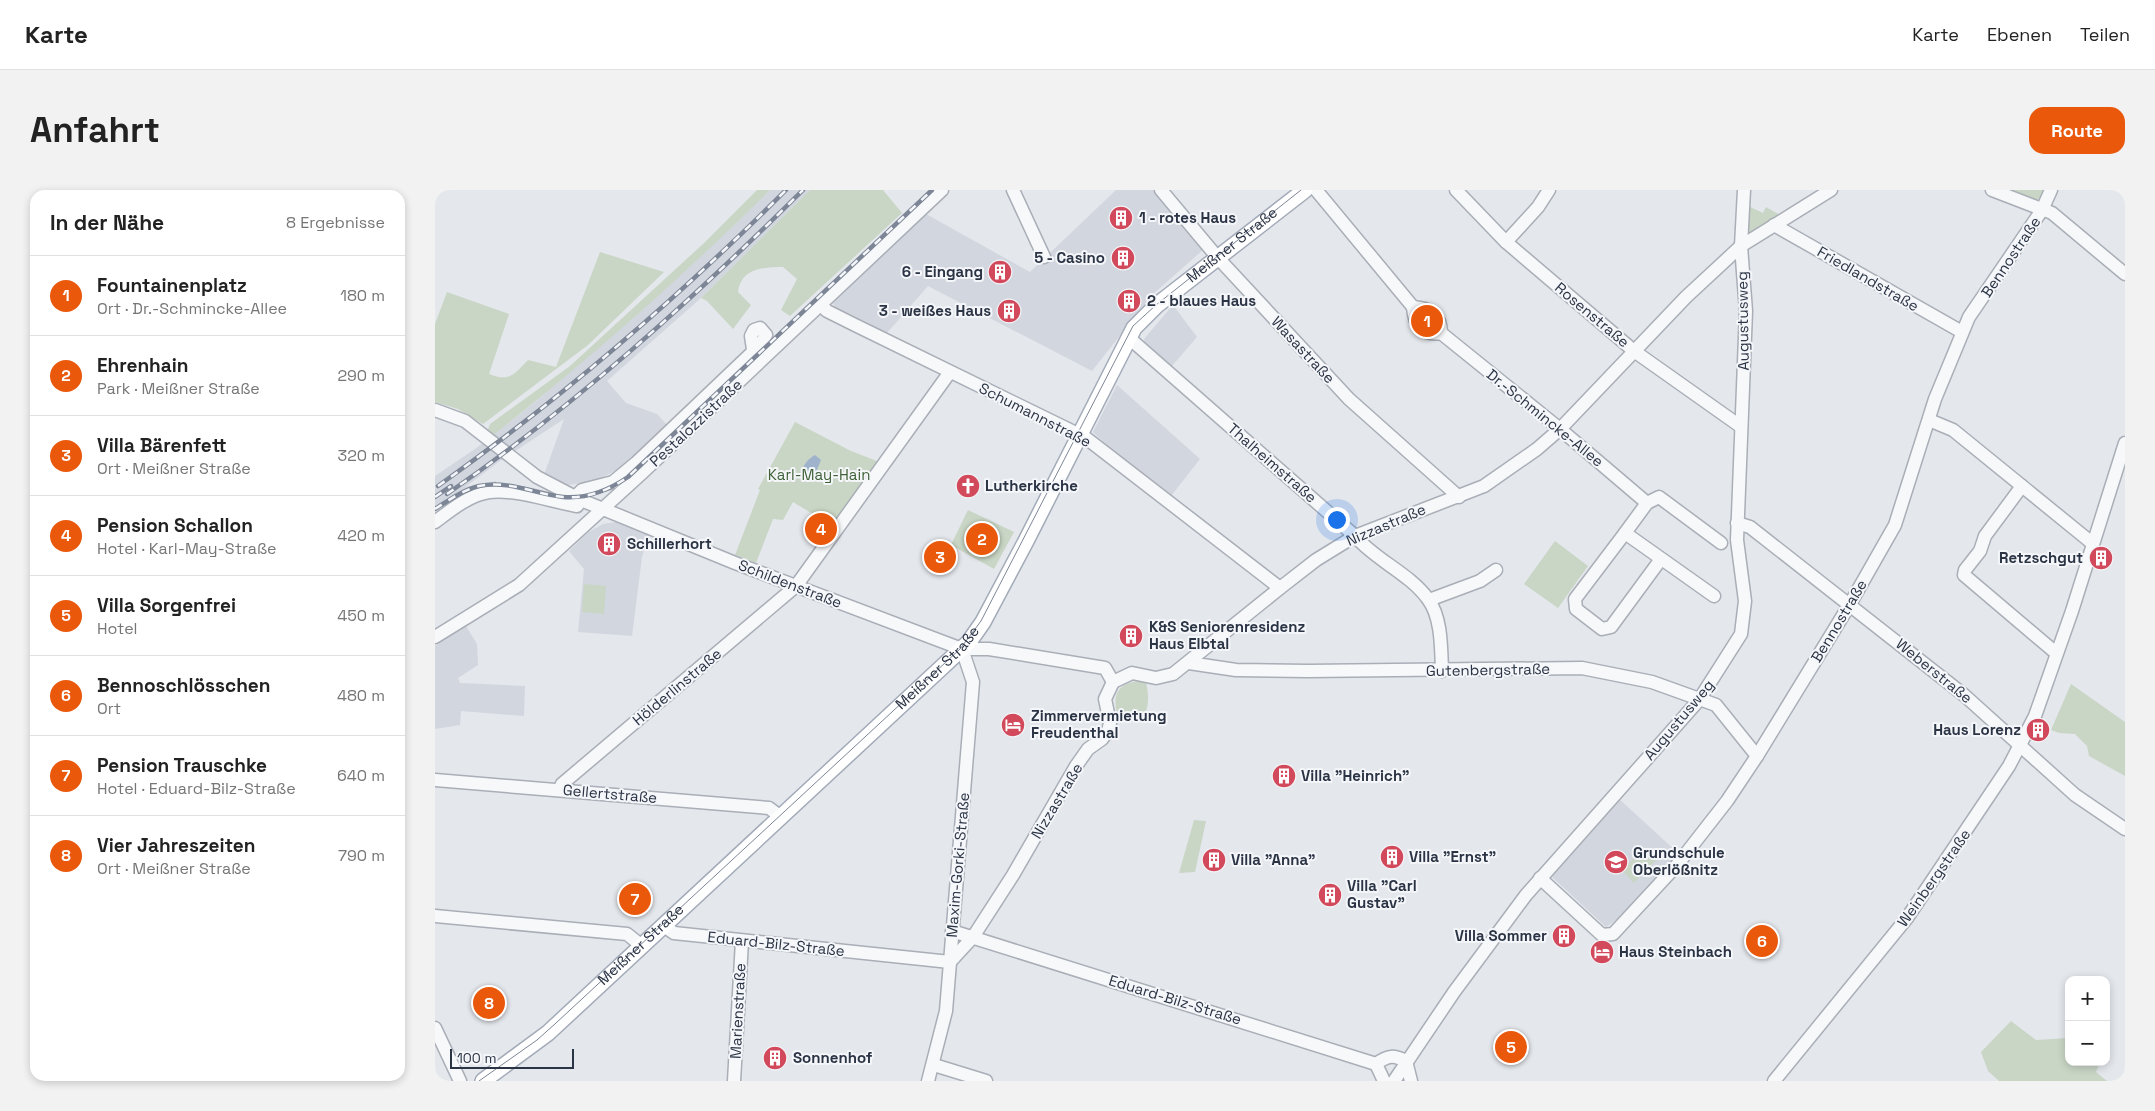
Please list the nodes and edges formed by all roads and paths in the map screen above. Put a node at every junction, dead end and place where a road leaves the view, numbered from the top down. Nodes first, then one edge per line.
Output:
1 (942, 190) edge
2 (1013, 190) edge
3 (1161, 190) edge
4 (1305, 190) edge
5 (1316, 190) edge
6 (1456, 190) edge
7 (1549, 190) edge
8 (1744, 190) edge
9 (1831, 190) edge
10 (1992, 190) edge
11 (2051, 190) edge
12 (2042, 210) junction
13 (1775, 225) junction
14 (1506, 242) junction
15 (1741, 246) junction
16 (1044, 257) dead end
17 (1218, 258) junction
18 (2125, 274) edge
19 (821, 305) junction
20 (1413, 307) junction
21 (1962, 332) junction
22 (1441, 333) junction
23 (1129, 337) junction
24 (753, 349) dead end
25 (1634, 351) junction
26 (950, 372) junction
27 (435, 410) edge
28 (1929, 420) junction
29 (1741, 426) junction
30 (1560, 429) junction
31 (1079, 434) junction
32 (2125, 443) edge
33 (2022, 486) junction
34 (617, 496) junction
35 (1459, 497) junction
36 (578, 499) junction
37 (1647, 503) junction
38 (603, 509) junction
39 (619, 516) junction
40 (435, 522) edge
41 (1737, 523) junction
42 (1625, 533) junction
43 (1355, 536) junction
44 (1721, 543) dead end
45 (2092, 543) junction
46 (1661, 559) junction
47 (1496, 570) dead end
48 (797, 586) junction
49 (1280, 588) junction
50 (1714, 596) dead end
51 (1429, 600) junction
52 (1850, 604) junction
53 (435, 636) edge
54 (962, 649) junction
55 (2056, 653) junction
56 (1189, 663) junction
57 (1105, 668) junction
58 (1442, 671) junction
59 (1132, 673) junction
60 (1113, 682) junction
61 (1699, 700) junction
62 (2020, 743) junction
63 (1757, 756) junction
64 (435, 780) edge
65 (559, 790) junction
66 (781, 817) junction
67 (2125, 829) edge
68 (1540, 878) junction
69 (435, 916) edge
70 (664, 926) junction
71 (952, 931) junction
72 (973, 937) junction
73 (742, 941) junction
74 (642, 946) junction
75 (950, 962) junction
76 (435, 1028) edge
77 (1406, 1060) junction
78 (1377, 1064) junction
79 (934, 1065) junction
80 (459, 1081) edge
81 (483, 1081) edge
82 (734, 1081) edge
83 (928, 1081) edge
84 (986, 1081) edge
85 (1384, 1081) edge
86 (1394, 1081) edge
87 (1411, 1081) edge
88 (1774, 1081) edge

1 - 19 street, Pestalozzistraße
2 - 16 street
3 - 17 street, Wasastraße
4 - 17 main road, Meißner Straße
5 - 20 street, Dr.-Schmincke-Allee
6 - 14 street, Rosenstraße
7 - 14 street
8 - 15 street, Augustusweg
9 - 13 street, Nizzastraße
10 - 12 street
11 - 12 street, Bennostraße
12 - 18 street
12 - 21 street, Bennostraße
13 - 15 street, Nizzastraße
13 - 21 street, Friedlandstraße
14 - 25 street, Rosenstraße
15 - 25 street, Nizzastraße
15 - 29 street, Augustusweg
17 - 23 main road, Meißner Straße
17 - 35 street, Wasastraße
19 - 26 street, Schumannstraße
19 - 34 street, Pestalozzistraße
20 - 22 street, Dr.-Schmincke-Allee
20 - 22 street, Dr.-Schmincke-Allee
21 - 28 street, Bennostraße
22 - 30 street, Dr.-Schmincke-Allee
23 - 31 main road, Meißner Straße
23 - 43 street, Thalheimstraße
24 - 36 street
25 - 29 street, Rosenstraße
25 - 30 street, Nizzastraße
26 - 31 street, Schumannstraße
26 - 48 street, Hölderlinstraße
27 - 36 street, Schildenstraße
28 - 33 street
28 - 52 street, Bennostraße
29 - 41 street, Augustusweg
30 - 35 street, Nizzastraße
30 - 37 street, Dr.-Schmincke-Allee
31 - 49 street, Schumannstraße
31 - 54 main road, Meißner Straße
32 - 45 street, Weinbergstraße
33 - 45 street
33 - 55 street
34 - 38 street, Pestalozzistraße
34 - 39 street
35 - 43 street, Nizzastraße
36 - 38 street, Schildenstraße
36 - 40 street
37 - 42 street
37 - 44 street
38 - 39 street, Schildenstraße
38 - 53 street, Pestalozzistraße
39 - 48 street, Schildenstraße
41 - 52 street, Weberstraße
41 - 61 street, Augustusweg
42 - 46 street
42 - 46 street
43 - 49 street, Nizzastraße
43 - 51 street, Thalheimstraße
45 - 55 street, Weinbergstraße
46 - 50 street
47 - 51 street
48 - 54 street, Schildenstraße
48 - 65 street, Hölderlinstraße
49 - 56 street, Nizzastraße
51 - 58 street, Thalheimstraße
52 - 62 street, Weberstraße
52 - 63 street, Bennostraße
54 - 57 street
54 - 66 main road, Meißner Straße
54 - 71 street, Maxim-Gorki-Straße
55 - 62 street, Weinbergstraße
56 - 58 street, Gutenbergstraße
56 - 59 street, Nizzastraße
57 - 59 street
57 - 60 street
58 - 61 street, Gutenbergstraße
59 - 60 street
60 - 72 street, Nizzastraße
61 - 63 street, Gutenbergstraße
61 - 68 street, Augustusweg
62 - 67 street, Weberstraße
62 - 88 street, Weinbergstraße
63 - 68 street, Bennostraße
64 - 65 street, Gellertstraße
65 - 66 street, Gellertstraße
66 - 70 main road, Meißner Straße
68 - 77 street, Augustusweg
69 - 74 street
70 - 73 street, Eduard-Bilz-Straße
70 - 74 main road, Meißner Straße
71 - 72 street, Eduard-Bilz-Straße
71 - 75 street, Maxim-Gorki-Straße
72 - 75 street, Nizzastraße
72 - 78 street, Eduard-Bilz-Straße
73 - 75 street, Eduard-Bilz-Straße
73 - 82 street, Marienstraße
74 - 81 main road, Meißner Straße
75 - 79 street, Maxim-Gorki-Straße
76 - 80 street
77 - 78 street
77 - 86 street, Augustusweg
77 - 87 street
78 - 85 street
79 - 83 street, Maxim-Gorki-Straße
79 - 84 street

